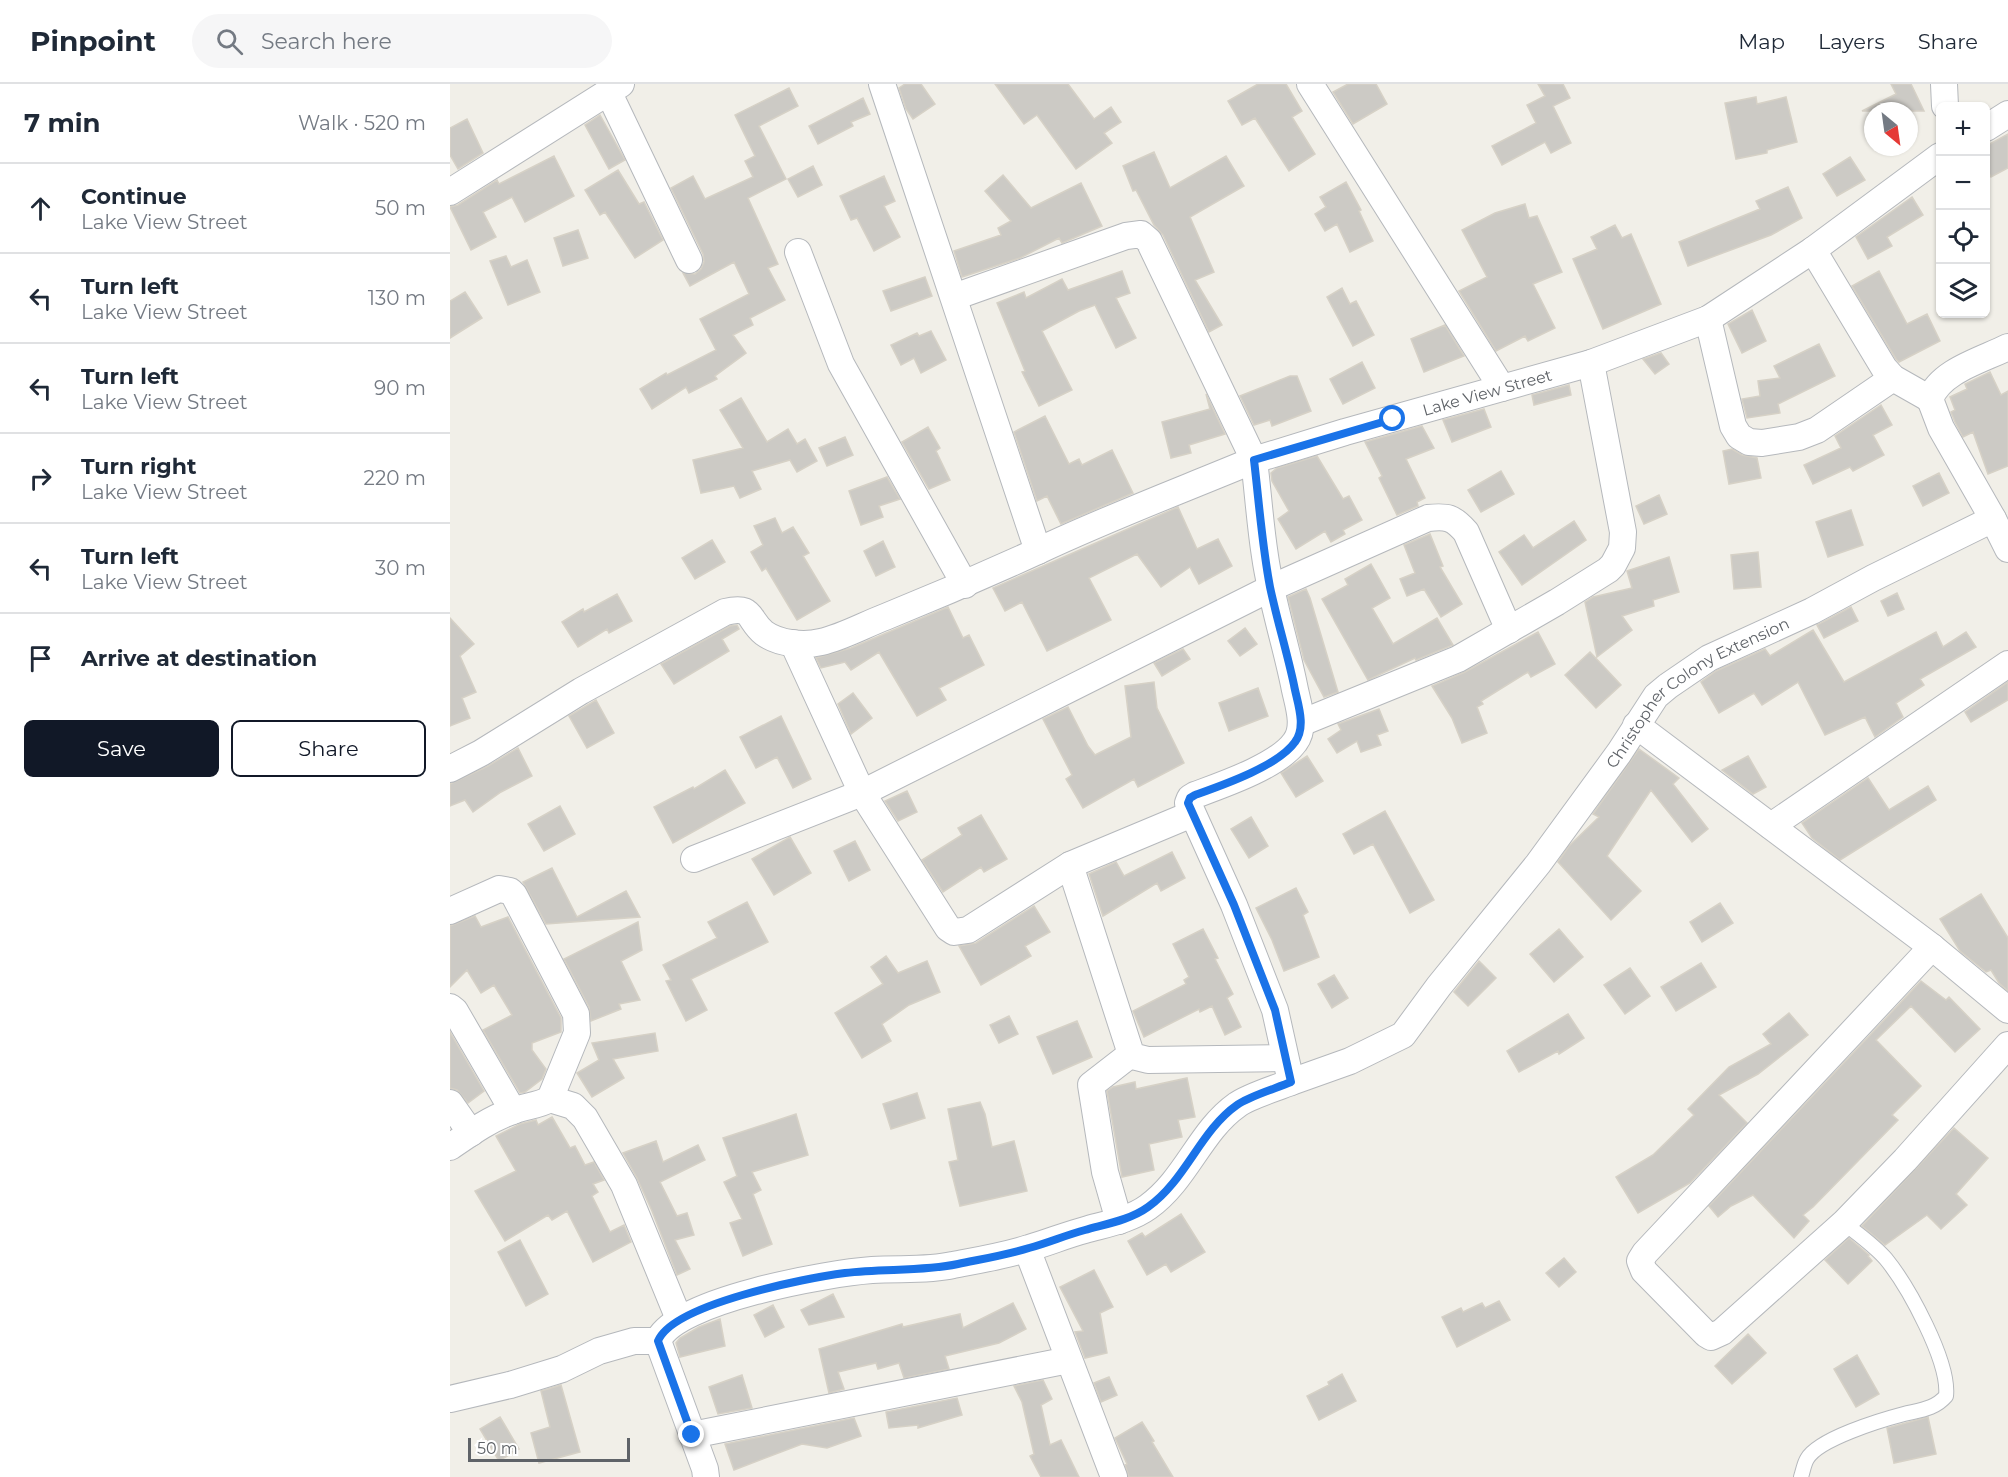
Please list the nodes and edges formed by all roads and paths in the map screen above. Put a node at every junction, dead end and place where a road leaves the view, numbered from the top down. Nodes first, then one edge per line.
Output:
1 (882, 84) edge
2 (1311, 84) edge
3 (1944, 84) edge
4 (617, 86) edge
5 (1945, 102) edge
6 (2008, 114) edge
7 (1990, 125) edge
8 (1936, 160) edge
9 (450, 192) edge
10 (1813, 250) junction
11 (798, 252) dead end
12 (689, 261) dead end
13 (954, 297) junction
14 (1707, 319) junction
15 (2008, 347) edge
16 (1591, 363) junction
17 (1893, 378) junction
18 (1502, 388) junction
19 (1930, 399) junction
20 (1254, 460) junction
21 (1993, 519) junction
22 (2008, 549) edge
23 (1038, 551) junction
24 (965, 585) junction
25 (1271, 588) junction
26 (1509, 630) junction
27 (793, 643) junction
28 (2008, 664) edge
29 (1301, 723) junction
30 (1636, 725) junction
31 (450, 769) edge
32 (862, 793) junction
33 (1192, 814) junction
34 (1771, 826) junction
35 (694, 858) dead end
36 (1070, 865) junction
37 (450, 911) edge
38 (1932, 947) junction
39 (450, 1007) edge
40 (2008, 1010) edge
41 (2008, 1045) edge
42 (1131, 1053) junction
43 (1285, 1058) junction
44 (1291, 1082) junction
45 (550, 1099) junction
46 (450, 1103) edge
47 (513, 1111) junction
48 (471, 1133) junction
49 (450, 1147) edge
50 (1119, 1221) junction
51 (1844, 1223) junction
52 (1027, 1249) junction
53 (679, 1319) junction
54 (658, 1341) junction
55 (1069, 1360) junction
56 (450, 1399) edge
57 (692, 1435) junction
58 (706, 1477) edge
59 (1114, 1477) edge
60 (1801, 1477) edge

1 - 13 street
2 - 18 street
3 - 5 street
4 - 9 street
4 - 12 street
6 - 7 street
8 - 10 street, Lake View Street
10 - 14 street, Lake View Street
10 - 17 street
11 - 24 street
13 - 20 street
13 - 23 street
14 - 16 street, Lake View Street
14 - 17 street
15 - 19 street
16 - 18 street, Lake View Street
16 - 26 street
17 - 19 street
18 - 20 street, Lake View Street
19 - 21 street
20 - 23 street, Lake View Street
20 - 25 street
21 - 22 street
21 - 30 street, Christopher Colony Extension
23 - 24 street, Lake View Street
24 - 27 street, Lake View Street
25 - 26 street
25 - 29 street
25 - 32 street
26 - 29 street
27 - 31 street
27 - 32 street
28 - 34 street
29 - 33 street
30 - 34 street
30 - 44 street, Christopher Colony Extension
32 - 35 street
32 - 36 street
33 - 36 street
33 - 43 street
34 - 38 street
36 - 42 street
37 - 45 street
38 - 40 street
38 - 51 street
39 - 47 street
41 - 51 street
42 - 43 street
42 - 50 street
43 - 44 street
44 - 50 street
45 - 47 street
45 - 53 street
46 - 48 street
47 - 48 street
48 - 49 street
50 - 52 street
51 - 60 lane
52 - 53 street
52 - 55 street
53 - 54 street
54 - 56 street
54 - 57 street
55 - 57 street
55 - 59 street
57 - 58 street

